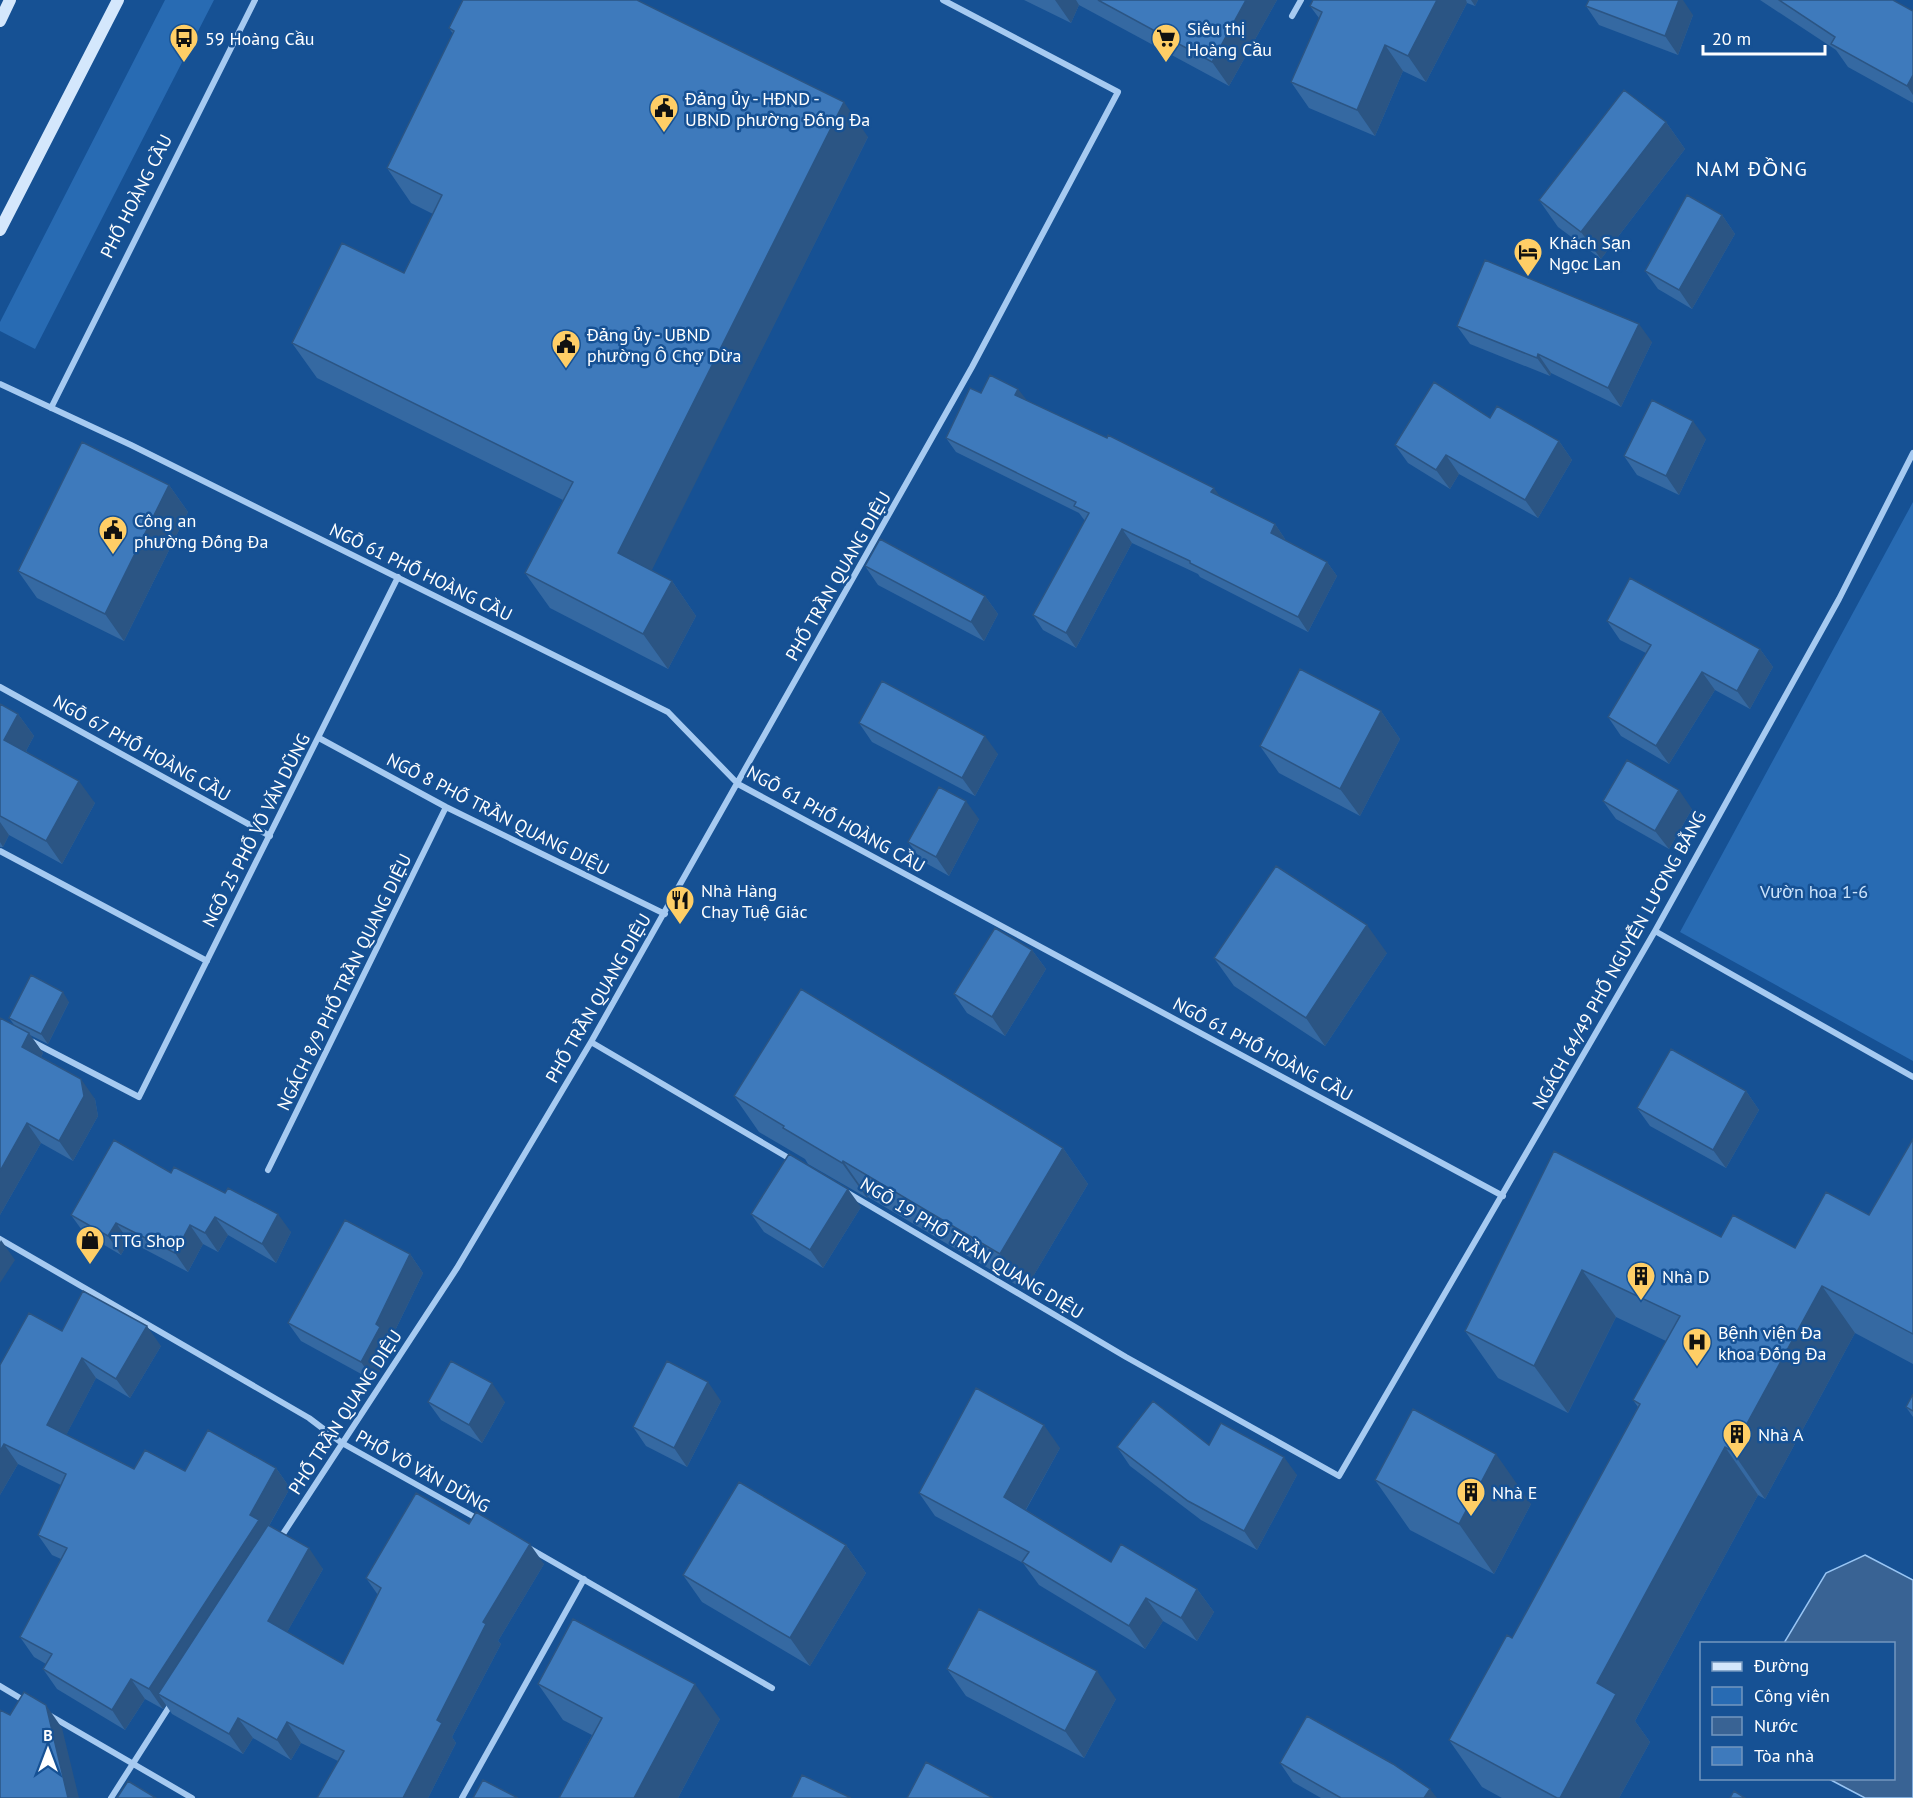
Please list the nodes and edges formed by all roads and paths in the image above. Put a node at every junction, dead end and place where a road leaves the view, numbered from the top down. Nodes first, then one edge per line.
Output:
1 (10, 0) edge
2 (118, 0) edge
3 (255, 0) edge
4 (944, 0) edge
5 (1301, 0) edge
6 (1292, 16) dead end
7 (0, 21) edge
8 (0, 230) edge
9 (0, 384) edge
10 (51, 408) junction
11 (1913, 453) edge
12 (398, 577) junction
13 (0, 687) edge
14 (319, 738) junction
15 (738, 784) junction
16 (446, 807) junction
17 (270, 836) junction
18 (0, 851) edge
19 (665, 914) junction
20 (1655, 931) junction
21 (207, 961) junction
22 (20, 1035) edge
23 (591, 1042) junction
24 (1913, 1077) edge
25 (802, 1166) edge
26 (268, 1170) dead end
27 (843, 1190) edge
28 (1503, 1196) junction
29 (0, 1239) edge
30 (342, 1443) junction
31 (1339, 1476) joint
32 (480, 1520) edge
33 (519, 1542) edge
34 (275, 1545) edge
35 (584, 1579) junction
36 (0, 1686) edge
37 (772, 1688) dead end
38 (177, 1694) edge
39 (30, 1704) edge
40 (40, 1710) edge
41 (132, 1764) junction
42 (111, 1798) edge
43 (192, 1798) edge
44 (462, 1798) edge

1 - 7 main road
2 - 8 main road
3 - 10 street, PHỐ HOÀNG CẦU
4 - 15 street, PHỐ TRẦN QUANG DIỆU
5 - 6 street
9 - 10 street, NGÕ 61 PHỐ HOÀNG CẦU
10 - 12 street, NGÕ 61 PHỐ HOÀNG CẦU
11 - 20 street, NGÁCH 64/49 PHỐ NGUYỄN LƯƠNG BẰNG
12 - 14 street, NGÕ 25 PHỐ VÕ VĂN DŨNG
12 - 15 street, NGÕ 61 PHỐ HOÀNG CẦU
13 - 17 street, NGÕ 67 PHỐ HOÀNG CẦU
14 - 16 street, NGÕ 8 PHỐ TRẦN QUANG DIỆU
14 - 17 street, NGÕ 25 PHỐ VÕ VĂN DŨNG
15 - 19 street, PHỐ TRẦN QUANG DIỆU
15 - 28 street, NGÕ 61 PHỐ HOÀNG CẦU
16 - 19 street, NGÕ 8 PHỐ TRẦN QUANG DIỆU
16 - 26 street, NGÁCH 8/9 PHỐ TRẦN QUANG DIỆU
17 - 21 street, NGÕ 25 PHỐ VÕ VĂN DŨNG
18 - 21 street
19 - 23 street, PHỐ TRẦN QUANG DIỆU
20 - 24 street
20 - 28 street, NGÁCH 64/49 PHỐ NGUYỄN LƯƠNG BẰNG
21 - 22 street, NGÕ 25 PHỐ VÕ VĂN DŨNG
23 - 25 street
23 - 30 street, PHỐ TRẦN QUANG DIỆU
27 - 31 street, NGÕ 19 PHỐ TRẦN QUANG DIỆU
28 - 31 street, NGÁCH 64/49 PHỐ NGUYỄN LƯƠNG BẰNG
29 - 30 street, PHỐ VÕ VĂN DŨNG
30 - 32 street, PHỐ VÕ VĂN DŨNG
30 - 34 street, PHỐ TRẦN QUANG DIỆU
33 - 35 street
35 - 37 street
35 - 44 street
36 - 39 street
38 - 41 street
40 - 41 street
41 - 42 street
41 - 43 street

